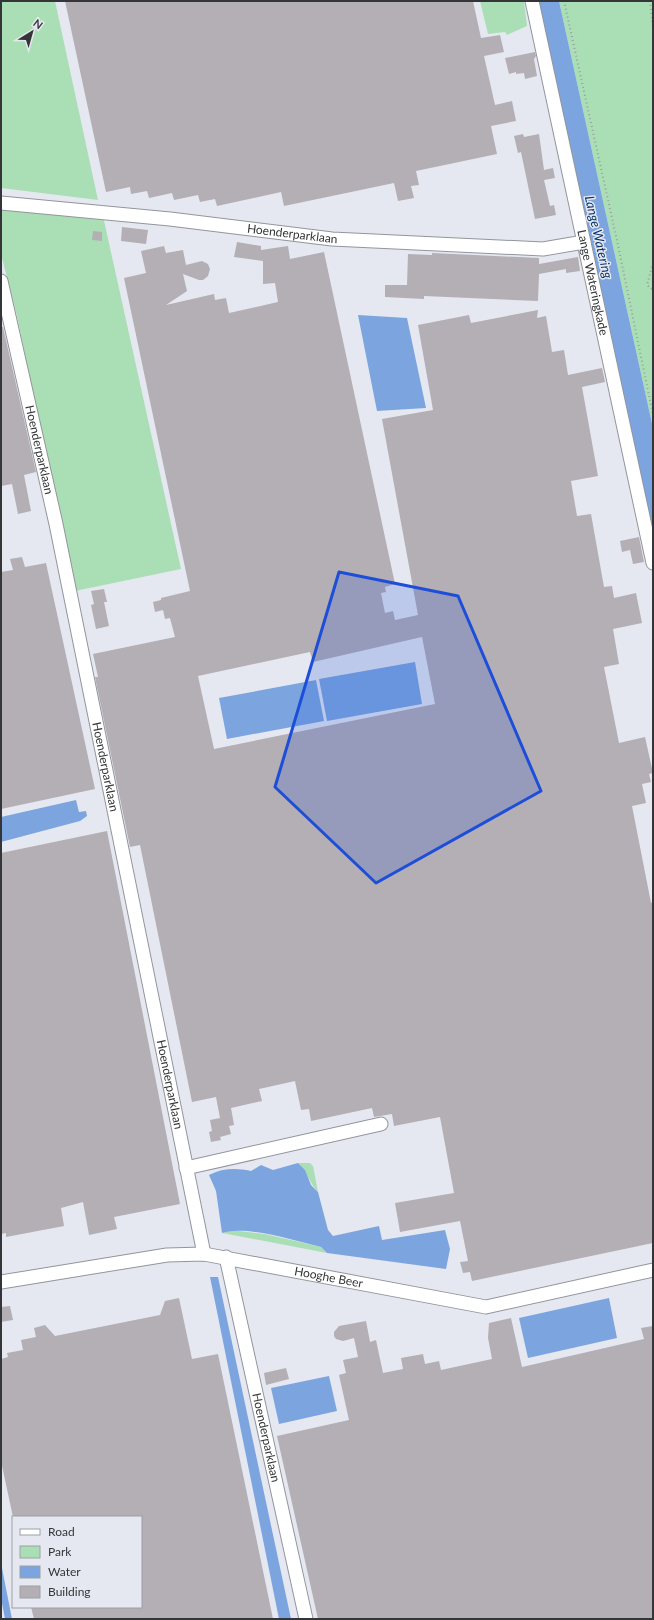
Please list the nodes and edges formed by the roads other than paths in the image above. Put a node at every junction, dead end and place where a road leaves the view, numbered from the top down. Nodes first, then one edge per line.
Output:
1 (532, 1) edge
2 (1, 203) edge
3 (584, 242) junction
4 (1, 281) edge
5 (653, 563) edge
6 (382, 1124) dead end
7 (186, 1168) junction
8 (204, 1254) junction
9 (226, 1257) junction
10 (653, 1270) edge
11 (1, 1282) edge
12 (306, 1619) edge

1 - 3 street, Lange Wateringkade
2 - 3 street, Hoenderparklaan
3 - 5 street, Lange Wateringkade
4 - 7 street, Hoenderparklaan
6 - 7 street
7 - 8 street, Hoenderparklaan
8 - 9 street, Hooghe Beer
8 - 11 street, Hooghe Beer
9 - 10 street, Hooghe Beer
9 - 12 street, Hoenderparklaan

